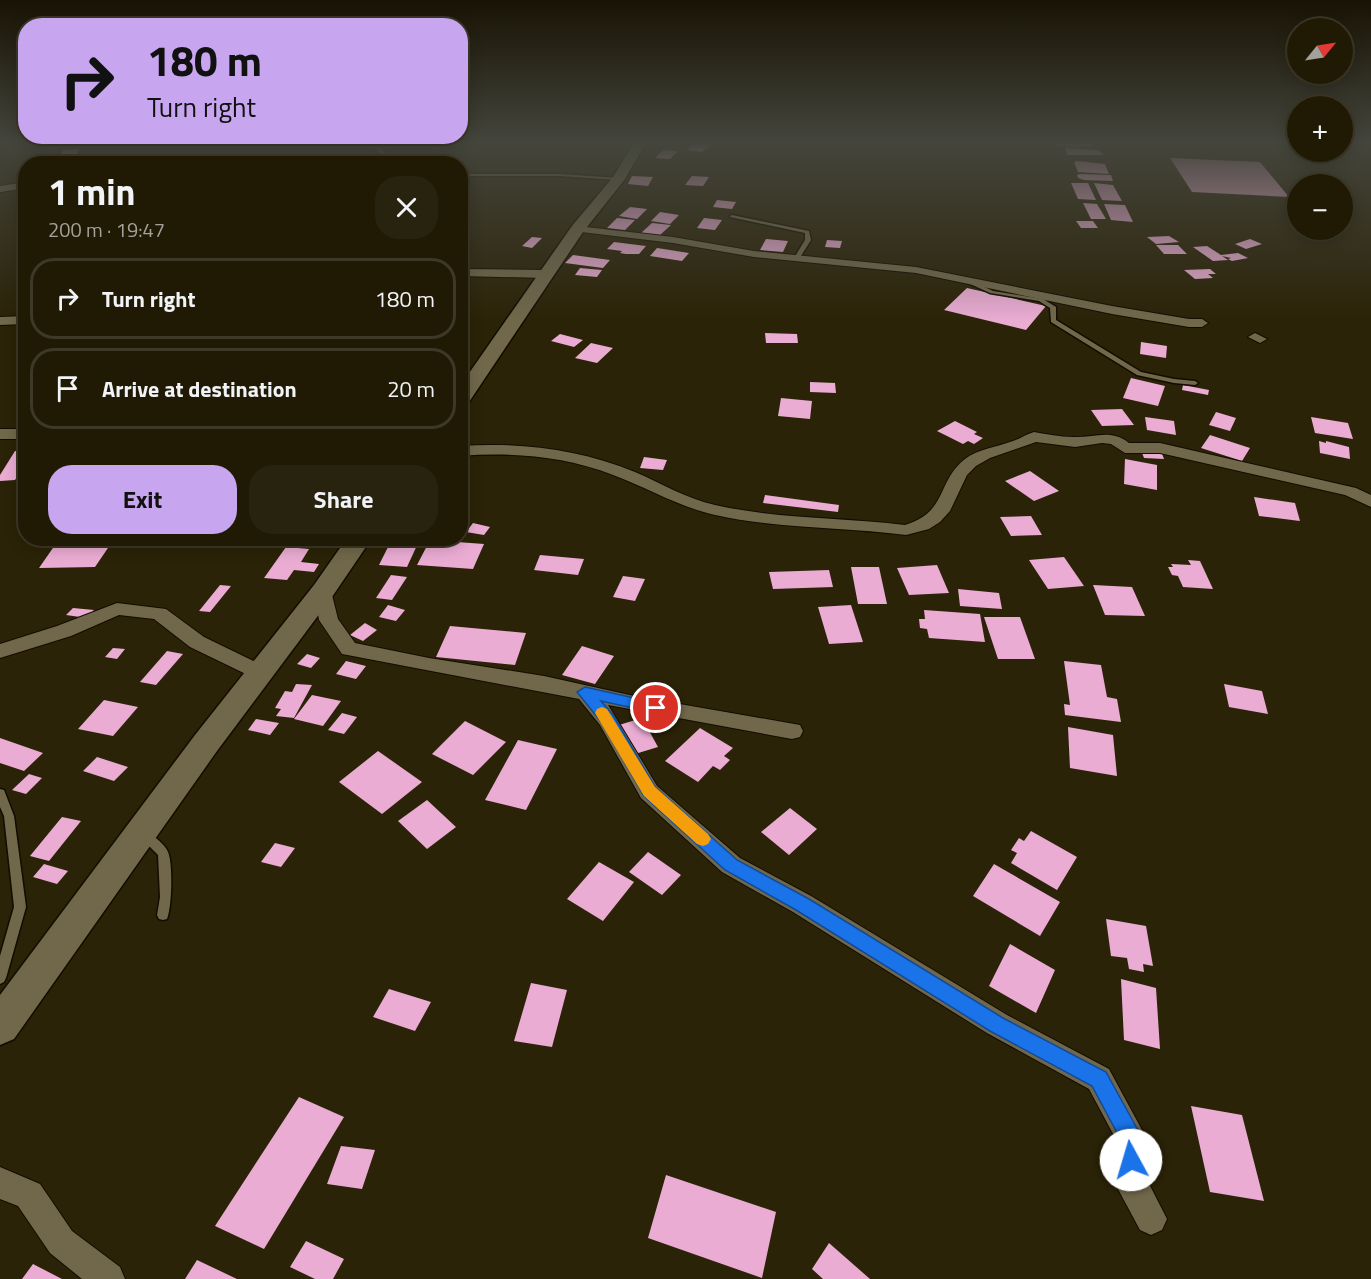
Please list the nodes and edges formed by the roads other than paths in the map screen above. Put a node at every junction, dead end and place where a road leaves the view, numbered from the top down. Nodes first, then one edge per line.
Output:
1 (599, 203) edge
2 (732, 216) dead end
3 (577, 229) junction
4 (797, 258) junction
5 (468, 272) edge
6 (546, 274) junction
7 (968, 281) junction
8 (18, 320) edge
9 (0, 321) edge
10 (1202, 323) dead end
11 (1196, 382) dead end
12 (468, 388) edge
13 (0, 435) edge
14 (18, 435) edge
15 (468, 451) edge
16 (1371, 502) edge
17 (354, 546) edge
18 (323, 591) junction
19 (0, 651) edge
20 (259, 672) junction
21 (585, 692) junction
22 (792, 730) dead end
23 (0, 793) edge
24 (142, 832) junction
25 (163, 915) dead end
26 (0, 978) edge
27 (0, 1026) edge
28 (0, 1183) edge
29 (1151, 1219) dead end
30 (108, 1279) edge

1 - 3 main road
2 - 4 lane
3 - 4 street
3 - 6 main road
4 - 7 street
5 - 6 street
6 - 12 main road
7 - 10 street
7 - 11 lane
8 - 9 street
13 - 14 street
15 - 16 street
17 - 18 main road
18 - 20 main road
18 - 21 street
19 - 20 street
20 - 24 main road
21 - 22 street
21 - 29 street
23 - 26 lane
24 - 25 lane
24 - 27 main road
28 - 30 street

